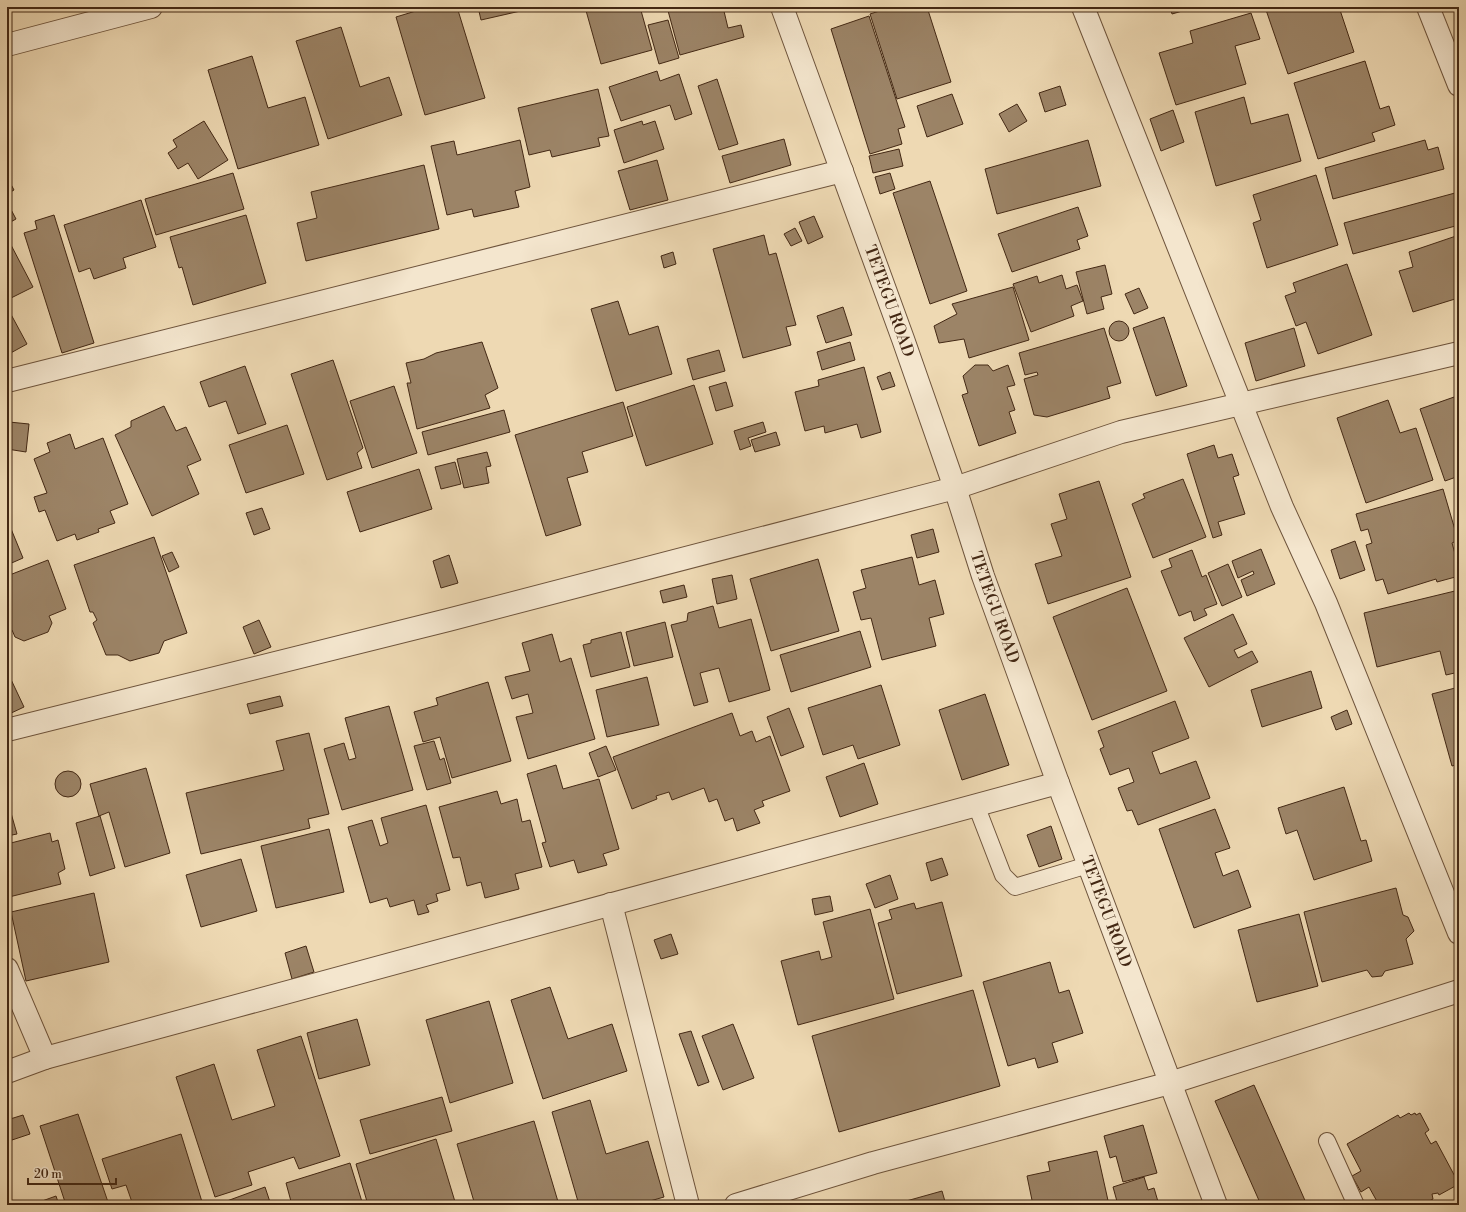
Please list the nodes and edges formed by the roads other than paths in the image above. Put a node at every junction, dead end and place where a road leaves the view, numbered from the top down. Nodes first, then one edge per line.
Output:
1 (151, 7) edge
2 (782, 7) edge
3 (1082, 7) edge
4 (1428, 7) edge
5 (7, 45) edge
6 (1459, 85) edge
7 (842, 171) junction
8 (1459, 353) edge
9 (7, 381) edge
10 (1241, 404) junction
11 (955, 488) junction
12 (7, 730) edge
13 (1058, 783) junction
14 (976, 805) junction
15 (1088, 865) junction
16 (611, 904) junction
17 (1459, 933) edge
18 (7, 969) edge
19 (1459, 991) edge
20 (45, 1058) junction
21 (7, 1072) edge
22 (1170, 1083) junction
23 (1327, 1141) dead end
24 (688, 1205) edge
25 (736, 1205) edge
26 (1216, 1205) edge
27 (1356, 1205) edge

1 - 5 street
2 - 7 street, TETEGU ROAD
3 - 10 street
4 - 6 street
7 - 9 street
7 - 11 street, TETEGU ROAD
8 - 10 street
10 - 11 street
10 - 17 street
11 - 12 street
11 - 13 street, TETEGU ROAD
13 - 14 street
13 - 15 street, TETEGU ROAD
14 - 15 lane
14 - 16 street
15 - 22 street, TETEGU ROAD
16 - 20 street
16 - 24 street
18 - 20 street
19 - 22 street
20 - 21 street
22 - 25 street
22 - 26 street, TETEGU ROAD
23 - 27 lane

